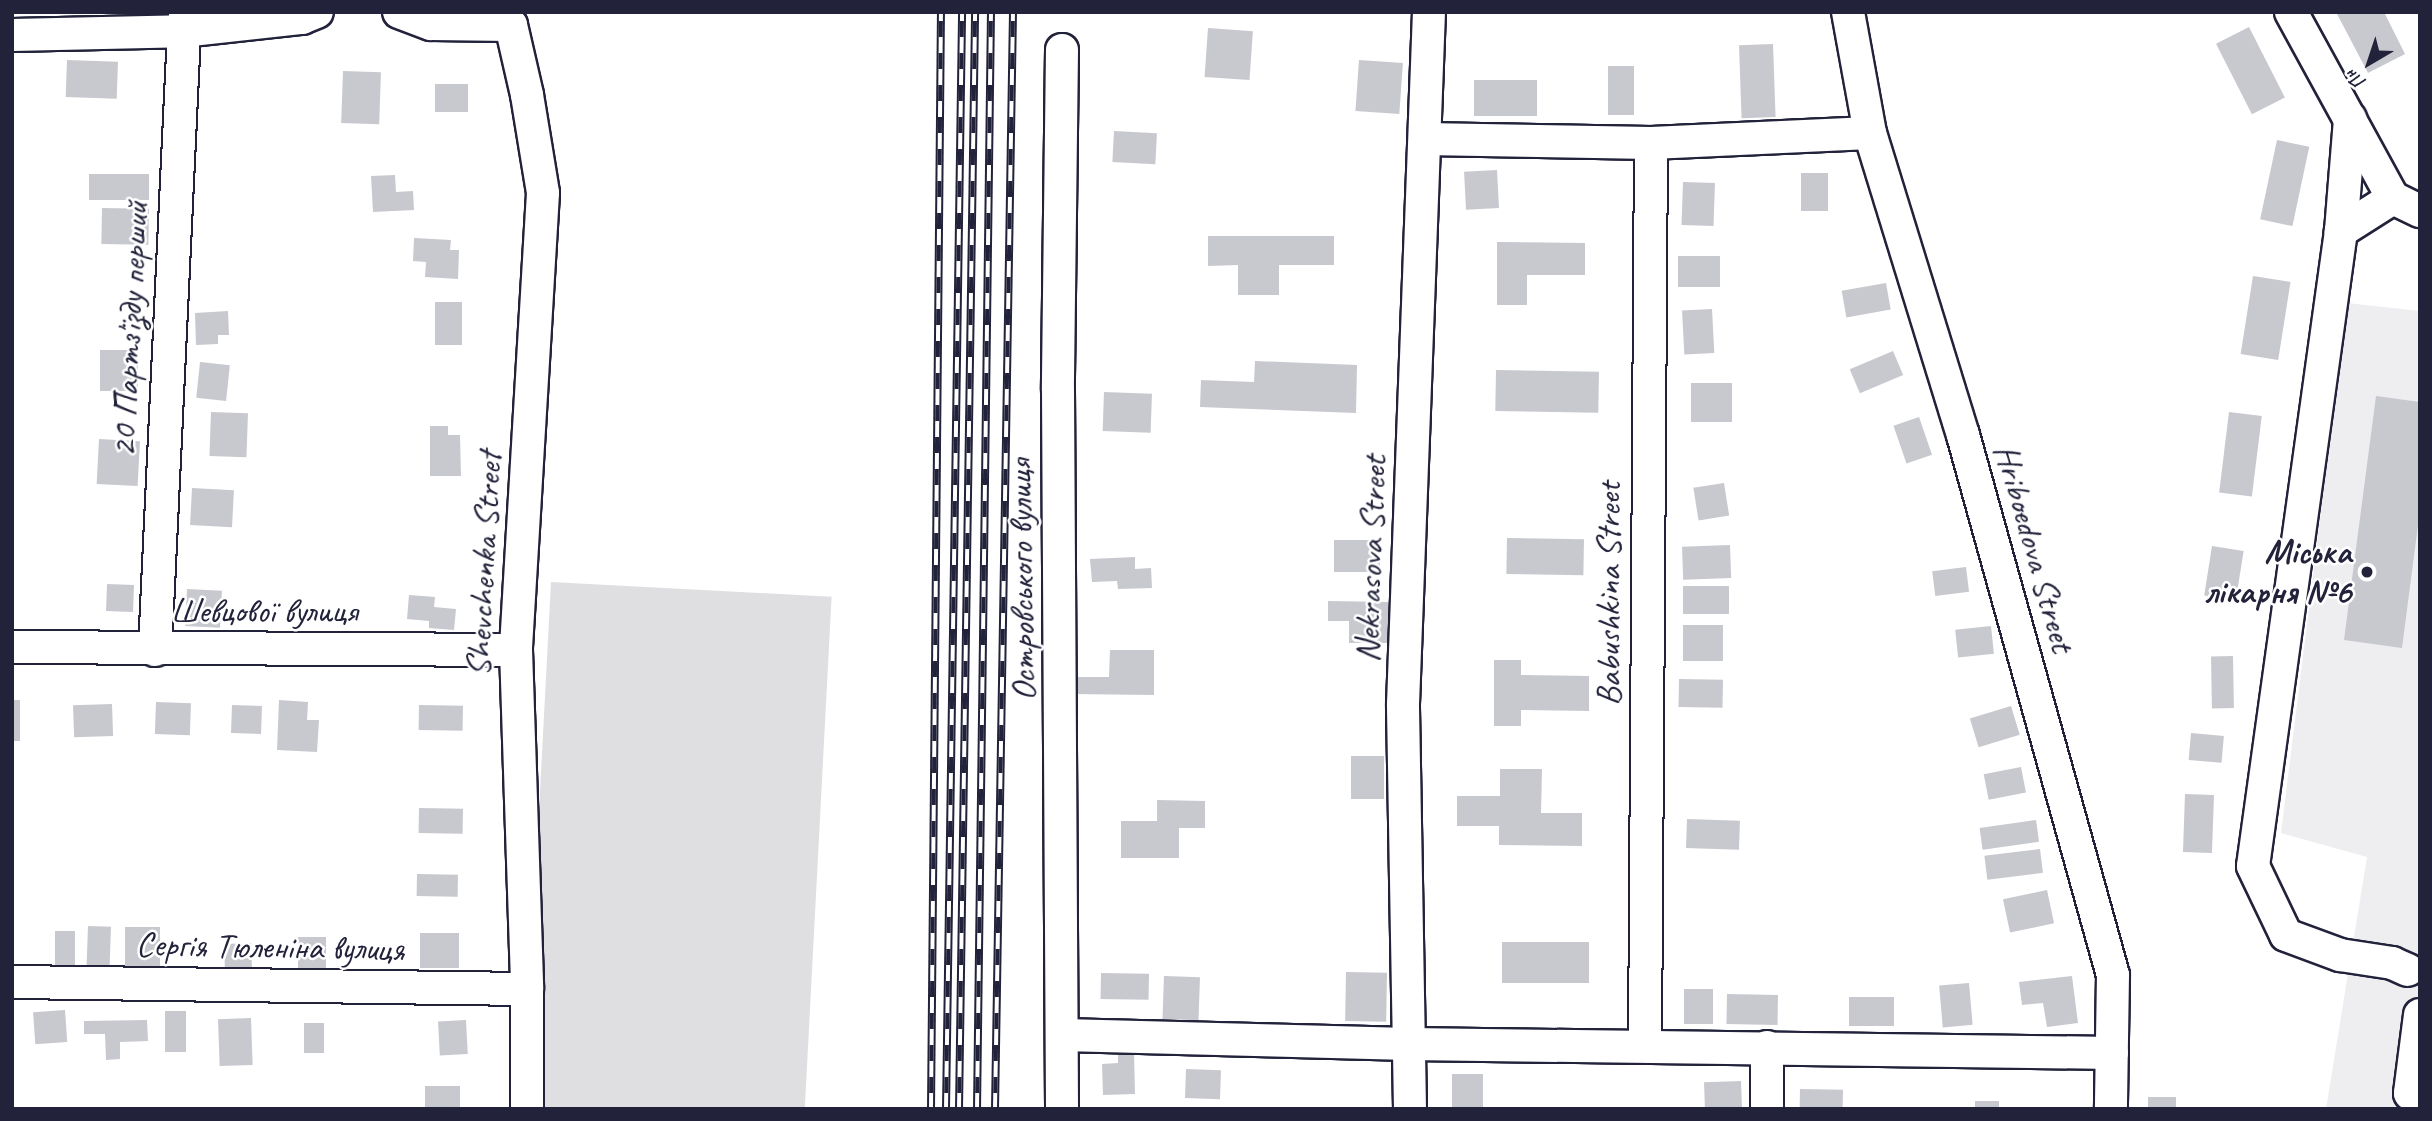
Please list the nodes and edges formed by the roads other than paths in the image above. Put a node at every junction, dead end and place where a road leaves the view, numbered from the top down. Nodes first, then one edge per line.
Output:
1 (317, 12) edge
2 (399, 12) edge
3 (1429, 12) edge
4 (1847, 12) edge
5 (2291, 12) edge
6 (184, 22) edge
7 (12, 35) edge
8 (1062, 50) dead end
9 (2350, 118) junction
10 (1870, 133) junction
11 (1425, 139) junction
12 (1651, 143) junction
13 (2406, 205) edge
14 (2341, 231) junction
15 (12, 647) edge
16 (155, 650) junction
17 (516, 650) junction
18 (2410, 974) edge
19 (12, 982) edge
20 (527, 989) junction
21 (2420, 1015) edge
22 (1063, 1035) junction
23 (1409, 1044) junction
24 (1644, 1045) junction
25 (1767, 1047) junction
26 (2112, 1053) junction
27 (2420, 1095) edge
28 (527, 1109) edge
29 (1062, 1109) edge
30 (1410, 1109) edge
31 (1767, 1109) edge
32 (2111, 1109) edge

1 - 6 street
2 - 17 street, Shevchenka Street
3 - 11 street, Nekrasova Street
4 - 10 street, Hriboedova Street
5 - 9 street
6 - 7 street
6 - 16 street, 20 Партз'їзду перший
8 - 22 street, Островського вулиця
9 - 13 street
9 - 14 street
10 - 12 street
10 - 26 street, Hriboedova Street
11 - 12 street
11 - 23 street, Nekrasova Street
12 - 24 street, Babushkina Street
13 - 14 street
14 - 18 street
15 - 16 street, Шевцової вулиця
16 - 17 street, Шевцової вулиця
17 - 20 street, Shevchenka Street
19 - 20 street, Сергія Тюленіна вулиця
20 - 28 street, Shevchenka Street
21 - 27 street
22 - 23 street
22 - 29 street, Островського вулиця
23 - 24 street
23 - 30 street, Nekrasova Street
24 - 25 street
25 - 26 street
25 - 31 street
26 - 32 street, Hriboedova Street

